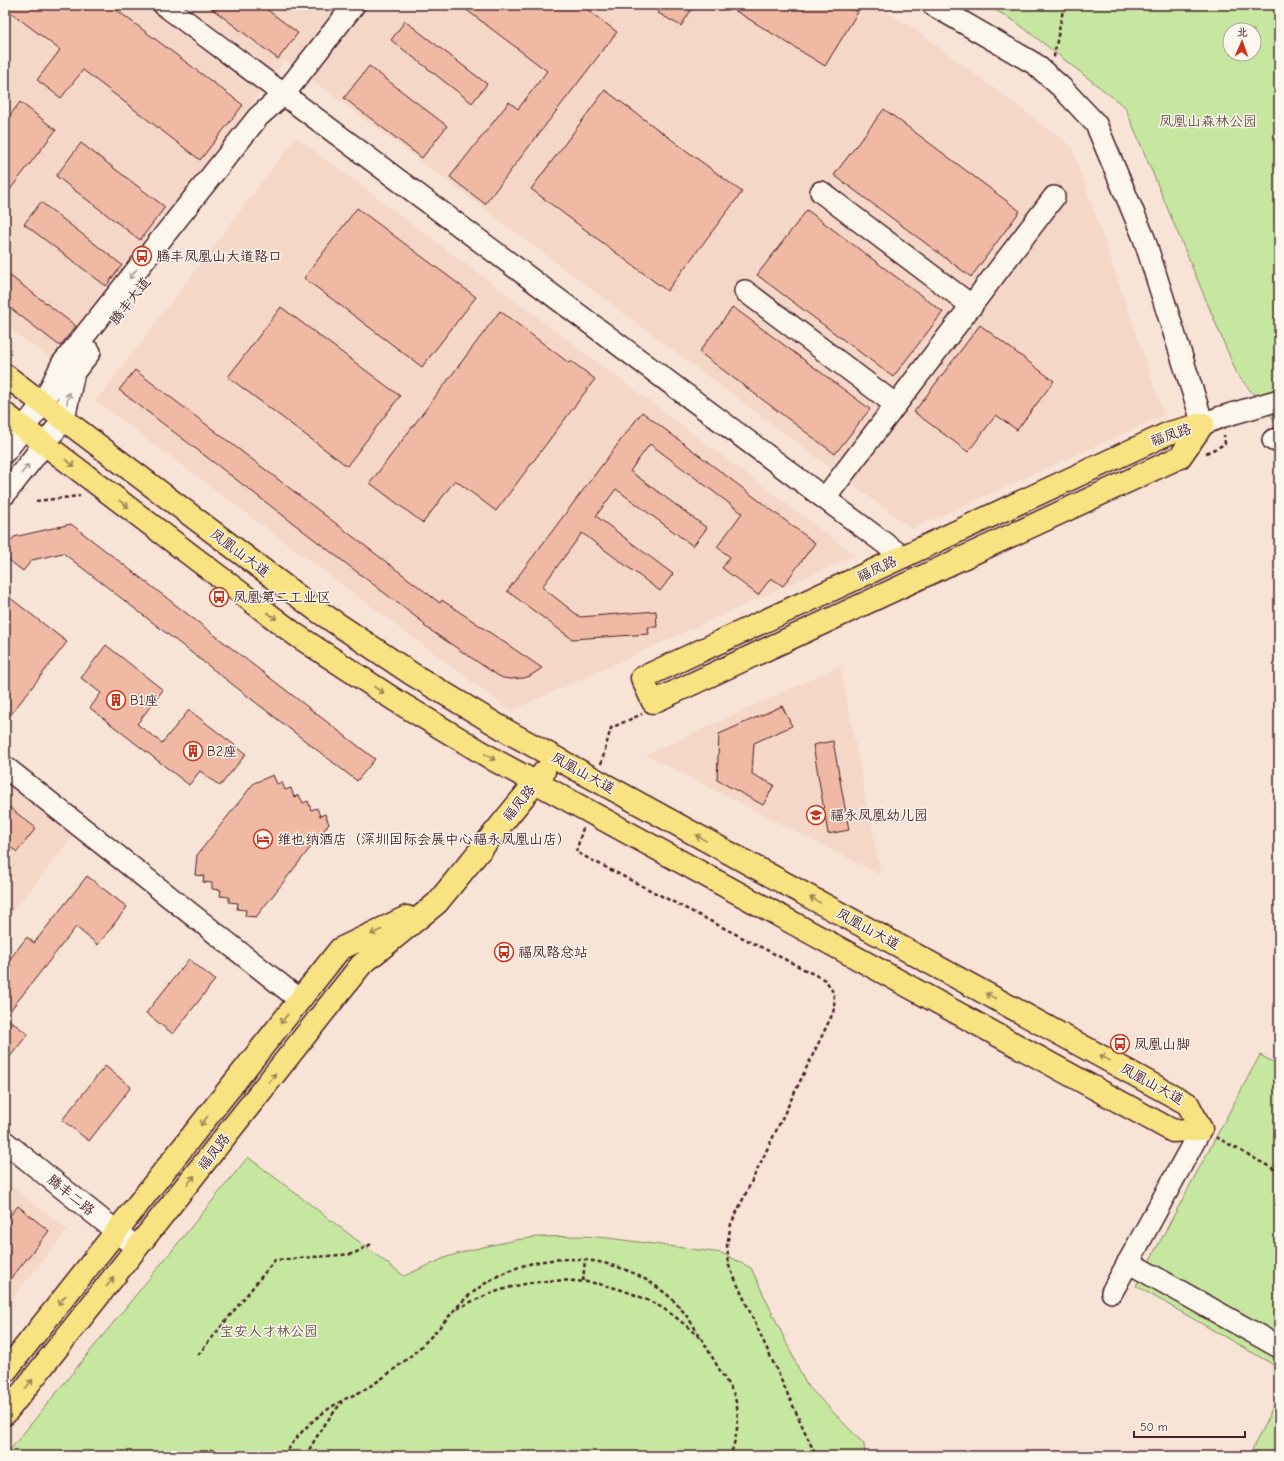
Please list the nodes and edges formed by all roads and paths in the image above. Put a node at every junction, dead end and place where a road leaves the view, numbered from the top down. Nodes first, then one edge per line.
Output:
1 (164, 5) edge
2 (354, 5) edge
3 (933, 5) edge
4 (284, 94) junction
5 (821, 192) dead end
6 (1054, 197) dead end
7 (745, 291) dead end
8 (972, 306) junction
9 (5, 375) edge
10 (1279, 400) edge
11 (43, 403) junction
12 (896, 405) junction
13 (5, 414) edge
14 (64, 419) junction
15 (1203, 424) junction
16 (24, 428) junction
17 (45, 444) junction
18 (5, 452) edge
19 (5, 494) edge
20 (80, 496) dead end
21 (825, 498) junction
22 (36, 501) dead end
23 (903, 557) junction
24 (555, 758) junction
25 (5, 767) edge
26 (535, 782) junction
27 (576, 852) dead end
28 (437, 903) junction
29 (300, 1000) junction
30 (1201, 1129) junction
31 (5, 1142) edge
32 (1279, 1172) edge
33 (117, 1231) junction
34 (373, 1243) dead end
35 (137, 1248) junction
36 (585, 1259) junction
37 (1128, 1262) junction
38 (583, 1281) junction
39 (1112, 1292) dead end
40 (453, 1311) junction
41 (702, 1340) junction
42 (1279, 1347) edge
43 (198, 1355) dead end
44 (5, 1372) edge
45 (344, 1400) junction
46 (5, 1414) edge
47 (206, 1456) edge
48 (224, 1456) edge
49 (284, 1456) edge
50 (306, 1456) edge
51 (730, 1456) edge
52 (816, 1456) edge

1 - 4 street
2 - 4 street, 腾丰大道
3 - 15 street
4 -> 11 street, 腾丰大道
14 -> 4 street, 腾丰大道
4 - 21 street
5 - 8 street
6 - 8 street
7 - 12 street
8 - 12 street
9 - 11 main road, 凤凰山大道
10 - 15 street
11 - 14 main road, 凤凰山大道
11 - 16 street, 腾丰大道
12 - 21 street
13 - 16 main road
14 - 17 street, 腾丰大道
14 - 24 main road, 凤凰山大道
15 - 23 main road, 福凤路
15 - 23 main road, 福凤路
16 - 17 main road
16 - 18 street, 腾丰大道
19 -> 17 street, 腾丰大道
17 -> 26 main road
20 - 22 path
21 - 23 street
24 - 26 main road, 福凤路
30 -> 24 main road, 凤凰山大道
25 - 29 street
26 - 28 main road, 福凤路
26 - 30 main road
27 - 52 path
28 -> 29 main road, 福凤路
35 -> 28 main road, 福凤路
29 -> 33 main road, 福凤路
30 - 32 path
30 - 37 street
31 - 33 street, 腾丰二路
33 - 35 street, 腾丰二路
33 -> 44 main road, 福凤路
34 - 43 path
46 -> 35 main road, 福凤路
36 - 38 path
36 - 40 path
36 - 41 path
37 - 39 street
37 - 42 street
38 - 40 path
38 - 41 path
40 - 45 path
41 - 51 path
45 - 49 path
45 - 50 path
47 - 48 path

